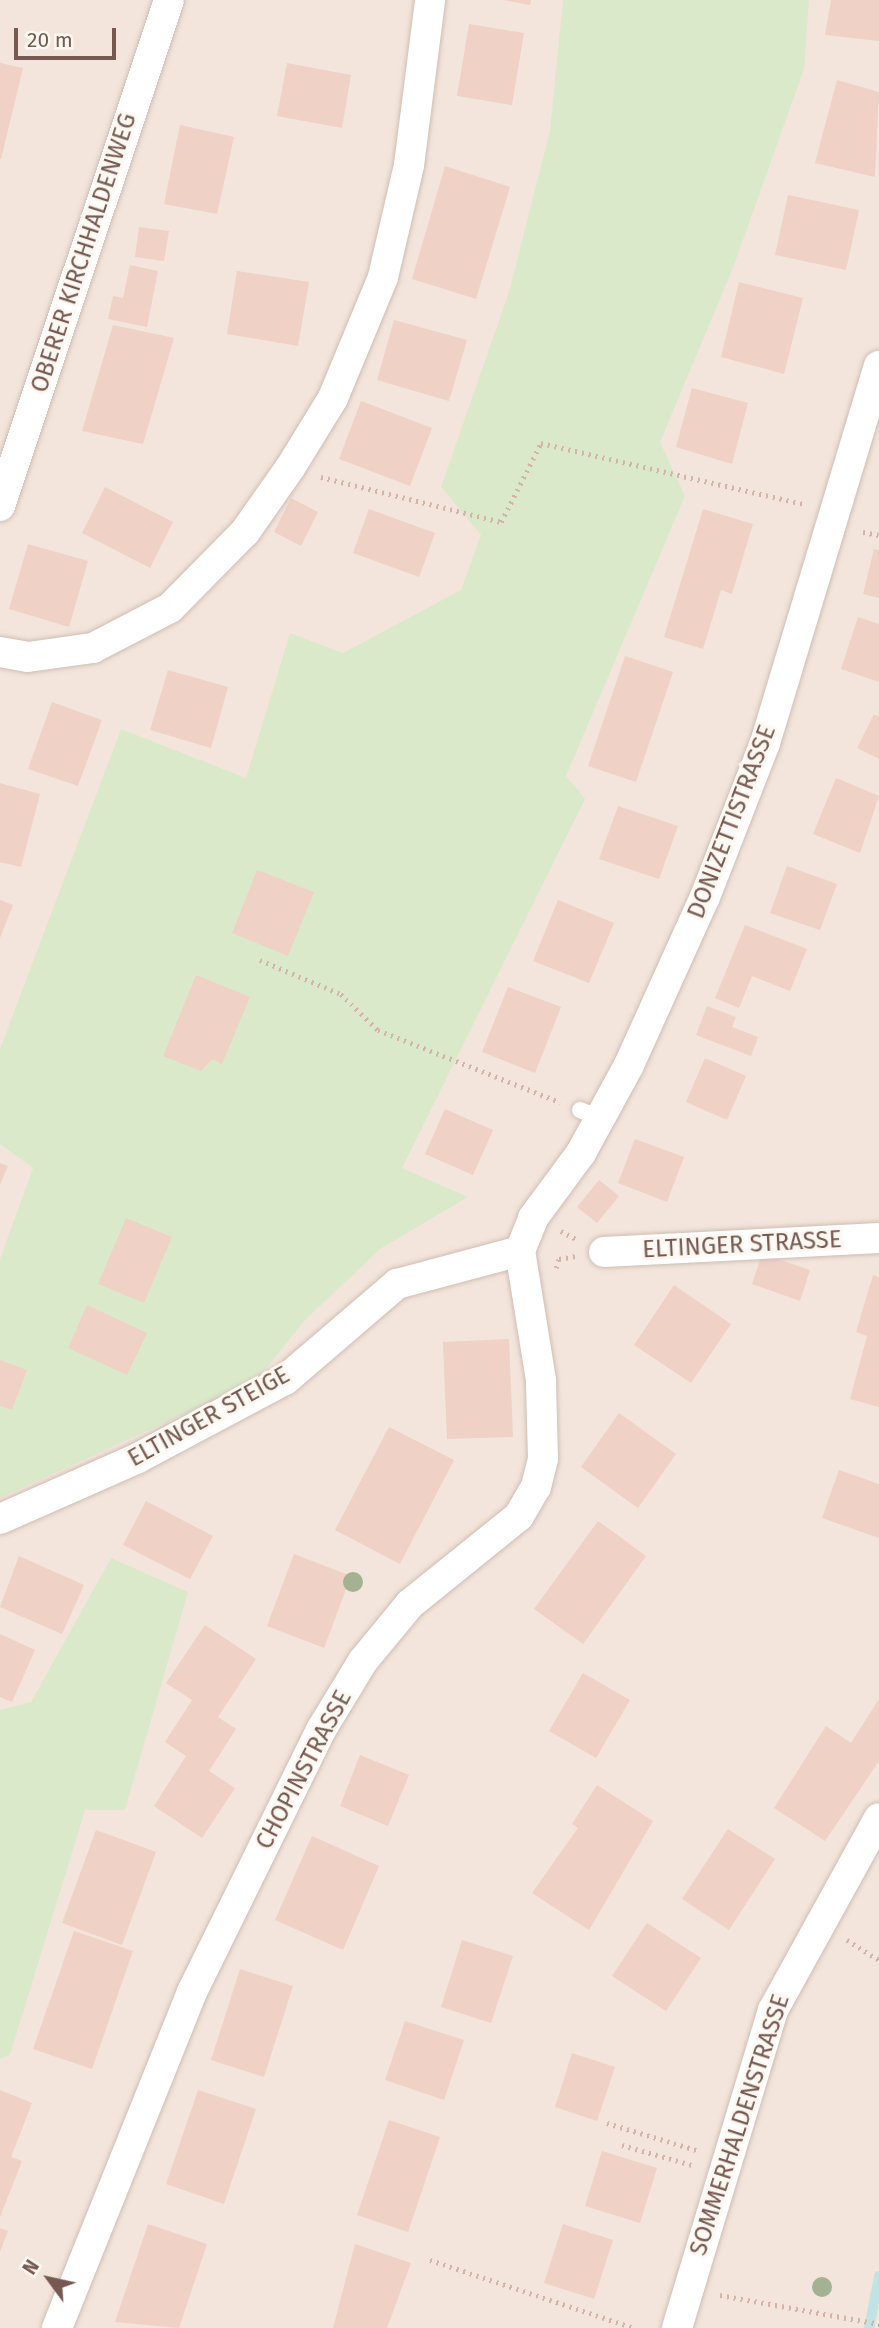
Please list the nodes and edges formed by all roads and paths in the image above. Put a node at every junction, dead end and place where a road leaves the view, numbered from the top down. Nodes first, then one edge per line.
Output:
1 (169, 0) edge
2 (430, 0) edge
3 (879, 366) edge
4 (290, 468) junction
5 (0, 506) edge
6 (835, 511) junction
7 (0, 652) edge
8 (260, 960) dead end
9 (590, 1114) junction
10 (533, 1218) junction
11 (879, 1238) edge
12 (520, 1251) junction
13 (604, 1252) joint
14 (0, 1519) edge
15 (879, 1818) edge
16 (607, 2123) dead end
17 (622, 2145) dead end
18 (725, 2167) junction
19 (430, 2260) dead end
20 (688, 2289) junction
21 (879, 2324) edge
22 (57, 2328) edge
23 (634, 2328) edge
24 (677, 2328) edge

1 - 5 street, OBERER KIRCHHALDENWEG
2 - 4 street
3 - 6 street, DONIZETTISTRASSE
4 - 6 path
4 - 7 street
6 - 9 street, DONIZETTISTRASSE
8 - 9 path
9 - 10 street, DONIZETTISTRASSE
10 - 12 street, DONIZETTISTRASSE
10 - 13 path
11 - 13 street, ELTINGER STRASSE
12 - 14 street, ELTINGER STEIGE
12 - 22 street, CHOPINSTRASSE
15 - 18 street, SOMMERHALDENSTRASSE
16 - 18 path
17 - 18 path
18 - 20 street, SOMMERHALDENSTRASSE
19 - 23 path
20 - 21 path
20 - 24 street, SOMMERHALDENSTRASSE

